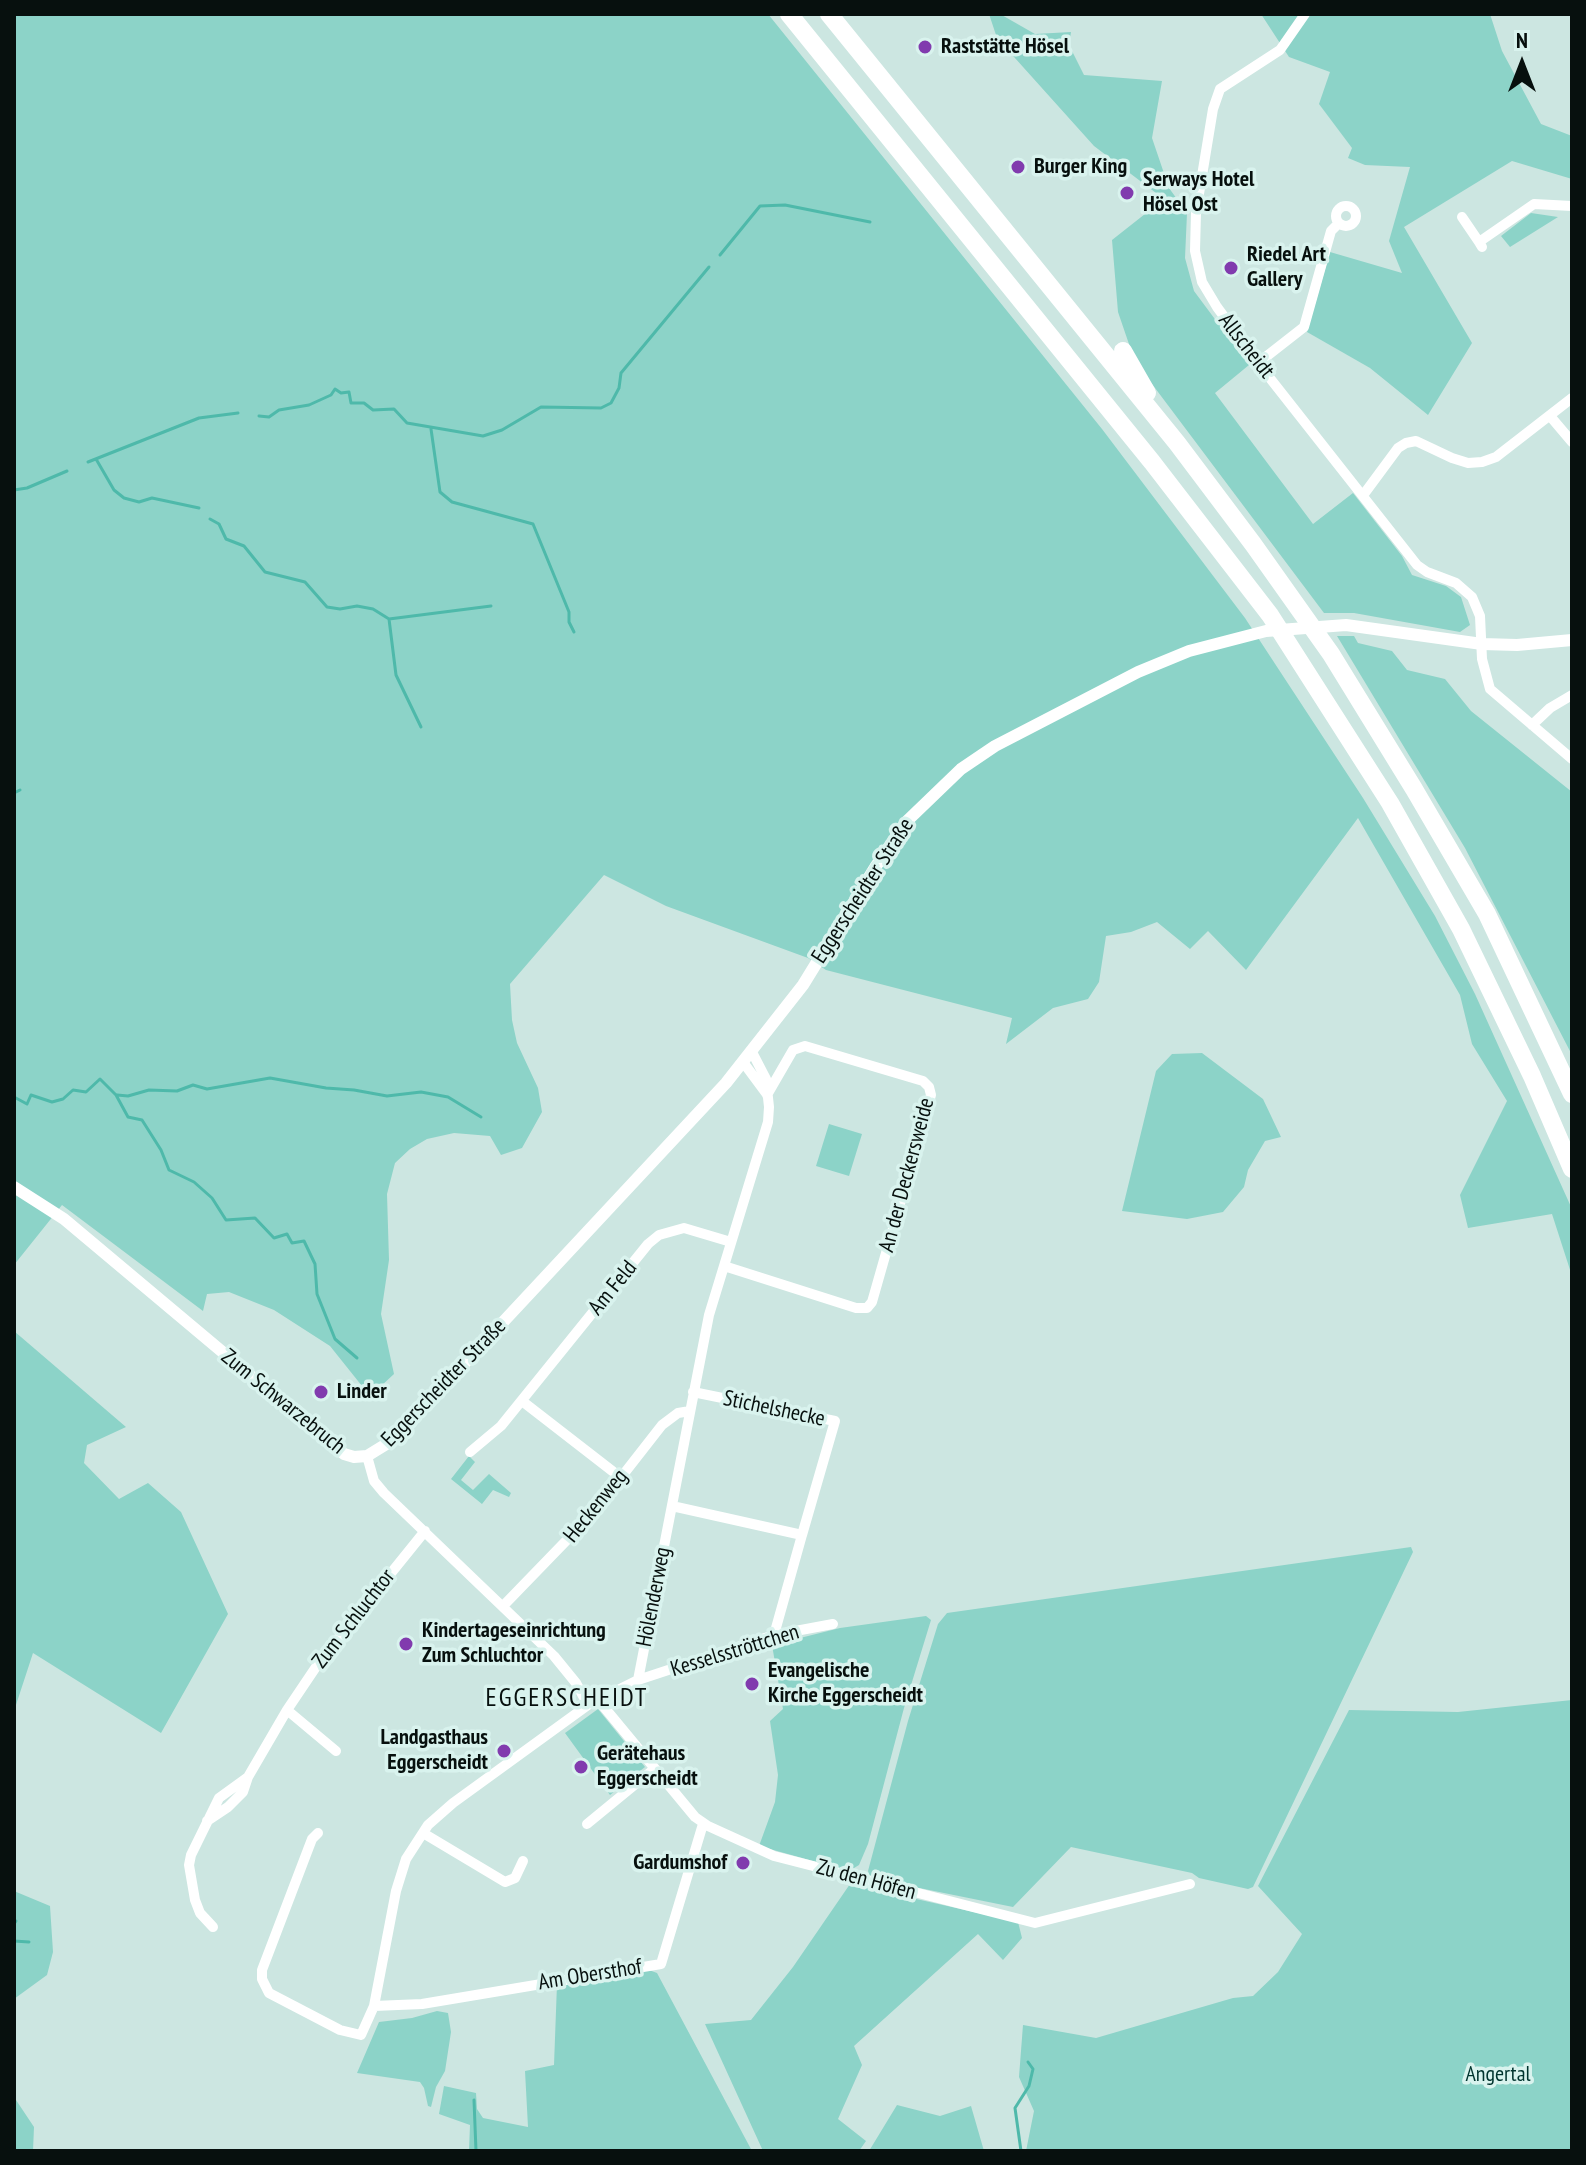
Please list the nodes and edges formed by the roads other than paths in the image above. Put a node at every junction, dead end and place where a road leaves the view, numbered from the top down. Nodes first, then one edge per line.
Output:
1 (789, 14) edge
2 (829, 14) edge
3 (1305, 14) edge
4 (1572, 206) edge
5 (1462, 217) dead end
6 (1339, 223) dead end
7 (1123, 351) dead end
8 (1258, 363) junction
9 (1572, 398) edge
10 (1550, 416) junction
11 (1572, 442) edge
12 (1177, 443) junction
13 (1364, 494) junction
14 (1572, 640) edge
15 (1482, 644) junction
16 (1572, 695) edge
17 (1532, 725) junction
18 (1572, 759) edge
19 (747, 1057) junction
20 (1572, 1094) edge
21 (767, 1095) junction
22 (1572, 1169) edge
23 (14, 1187) edge
24 (731, 1242) junction
25 (724, 1266) junction
26 (693, 1392) junction
27 (522, 1401) junction
28 (690, 1411) junction
29 (470, 1452) dead end
30 (367, 1456) junction
31 (620, 1477) junction
32 (672, 1506) junction
33 (425, 1531) junction
34 (802, 1535) junction
35 (504, 1605) junction
36 (833, 1624) dead end
37 (774, 1635) junction
38 (638, 1680) junction
39 (599, 1701) junction
40 (588, 1705) junction
41 (287, 1710) junction
42 (336, 1751) dead end
43 (654, 1769) junction
44 (587, 1824) dead end
45 (703, 1824) junction
46 (318, 1833) dead end
47 (423, 1833) junction
48 (523, 1861) dead end
49 (1190, 1884) dead end
50 (213, 1927) dead end
51 (374, 2006) junction

1 - 22 highway
2 - 12 highway
3 - 8 street, Allscheidt
4 - 5 street
6 - 8 street
7 - 12 highway
8 - 13 street, Allscheidt
9 - 10 street
10 - 11 street
10 - 13 street
12 - 20 highway
13 - 15 street, Allscheidt
14 - 15 street, Eggerscheidter Straße
15 - 17 street, Allscheidt
15 - 19 street, Eggerscheidter Straße
16 - 17 street
17 - 18 street, Allscheidt
19 - 21 street, Hölenderweg
19 - 30 street, Eggerscheidter Straße
21 - 24 street, Hölenderweg
21 - 25 street, An der Deckersweide
23 - 30 street, Zum Schwarzebruch
24 - 25 street, Hölenderweg
24 - 27 street, Am Feld
25 - 26 street, Hölenderweg
26 - 28 street, Hölenderweg
26 - 34 street, Stichelshecke
27 - 29 street, Am Feld
27 - 31 street
28 - 31 street, Heckenweg
28 - 32 street, Hölenderweg
30 - 33 street, Zum Schwarzebruch
31 - 35 street, Heckenweg
32 - 34 street
32 - 38 street, Hölenderweg
33 - 35 street, Zum Schwarzebruch
33 - 41 street, Zum Schluchtor
34 - 37 street, Stichelshecke
35 - 40 street, Zum Schwarzebruch
36 - 37 street, Kesselsströttchen
37 - 38 street, Kesselsströttchen
38 - 39 street
39 - 40 street
39 - 43 street, Zu den Höfen
40 - 47 street
41 - 42 street
41 - 50 street, Zum Schluchtor
43 - 44 street
43 - 45 street, Zu den Höfen
45 - 49 street, Zu den Höfen
45 - 51 street, Am Obersthof
46 - 51 street
47 - 48 street
47 - 51 street

